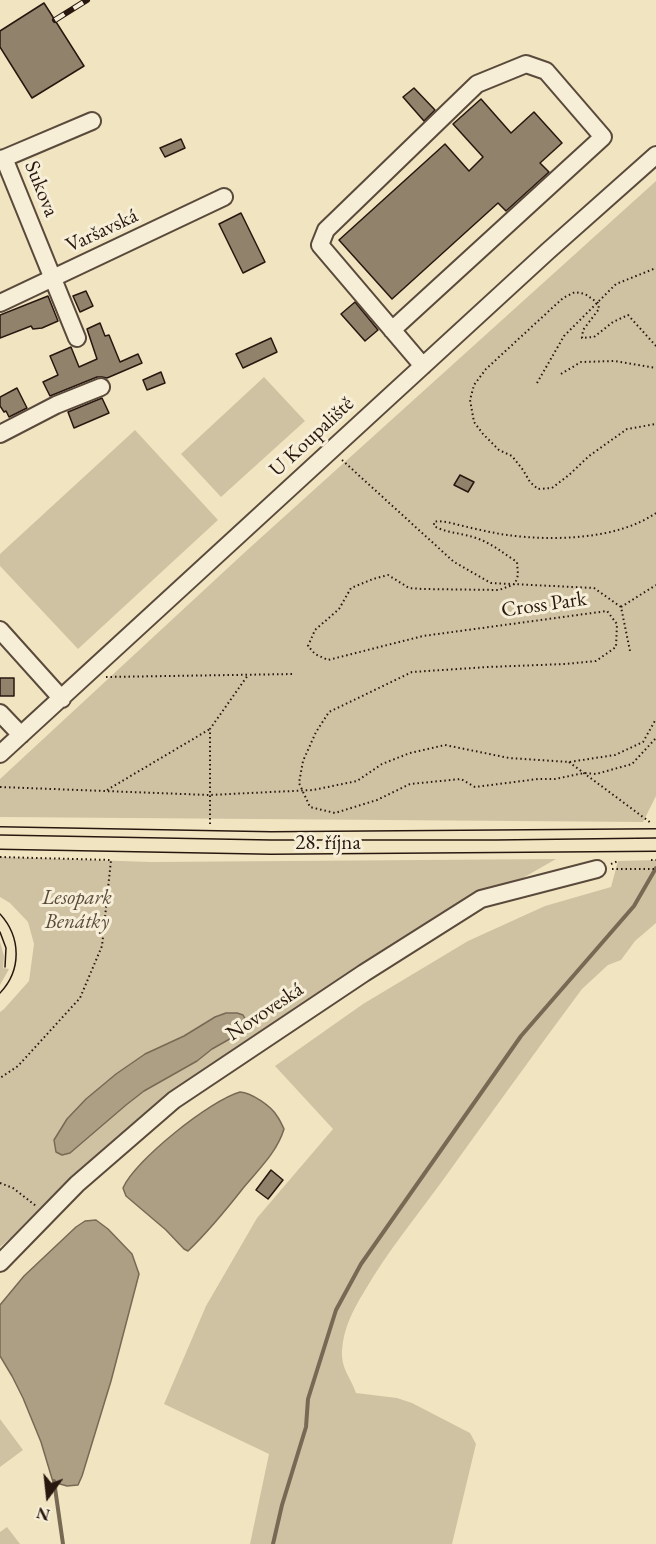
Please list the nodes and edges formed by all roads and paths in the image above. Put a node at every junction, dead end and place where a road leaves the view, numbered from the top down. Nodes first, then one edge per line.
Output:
1 (92, 121) dead end
2 (656, 154) edge
3 (2, 159) edge
4 (224, 198) dead end
5 (656, 268) edge
6 (52, 279) junction
7 (0, 303) edge
8 (598, 303) junction
9 (392, 330) junction
10 (76, 338) dead end
11 (656, 346) edge
12 (423, 366) junction
13 (656, 368) edge
14 (561, 374) dead end
15 (537, 383) dead end
16 (101, 387) dead end
17 (656, 424) edge
18 (0, 434) edge
19 (340, 458) dead end
20 (656, 513) edge
21 (515, 584) junction
22 (656, 585) edge
23 (621, 607) junction
24 (0, 630) edge
25 (630, 651) dead end
26 (248, 675) junction
27 (296, 675) dead end
28 (86, 677) junction
29 (62, 699) junction
30 (0, 713) edge
31 (656, 719) edge
32 (210, 729) junction
33 (21, 735) junction
34 (656, 738) edge
35 (0, 754) edge
36 (569, 762) junction
37 (584, 773) junction
38 (0, 787) edge
39 (303, 790) junction
40 (105, 791) junction
41 (209, 795) junction
42 (210, 824) dead end
43 (656, 826) edge
44 (0, 838) edge
45 (653, 850) edge
46 (0, 857) edge
47 (656, 860) edge
48 (597, 869) joint
49 (656, 869) edge
50 (0, 1078) edge
51 (0, 1183) edge
52 (48, 1214) junction
53 (0, 1263) edge

1 - 3 street
2 - 12 street, U Koupaliště
3 - 6 street, Sukova
4 - 6 street, Varšavská
5 - 8 path
6 - 7 street, Varšavská
6 - 10 street, Sukova
8 - 11 path
8 - 15 path
8 - 17 path
9 - 9 street
9 - 12 street
12 - 28 street, U Koupaliště
13 - 14 path
16 - 18 street
19 - 21 path
20 - 21 path, Cross Park
21 - 23 path
21 - 39 path, Cross Park
22 - 23 path
23 - 25 path
24 - 29 street
26 - 27 path
26 - 28 path
26 - 32 path
28 - 29 street, U Koupaliště
29 - 33 street, U Koupaliště
30 - 33 street
31 - 36 path
32 - 40 path
32 - 41 path
33 - 35 street, U Koupaliště
34 - 37 path
36 - 37 path
36 - 39 path
37 - 39 path
37 - 43 path
38 - 40 path
39 - 41 path
40 - 41 path
41 - 42 path
44 - 45 main road, 28. října
45 - 47 path
46 - 50 path
48 - 49 path
48 - 52 street, Novoveská
51 - 52 path
52 - 53 street, Novoveská

